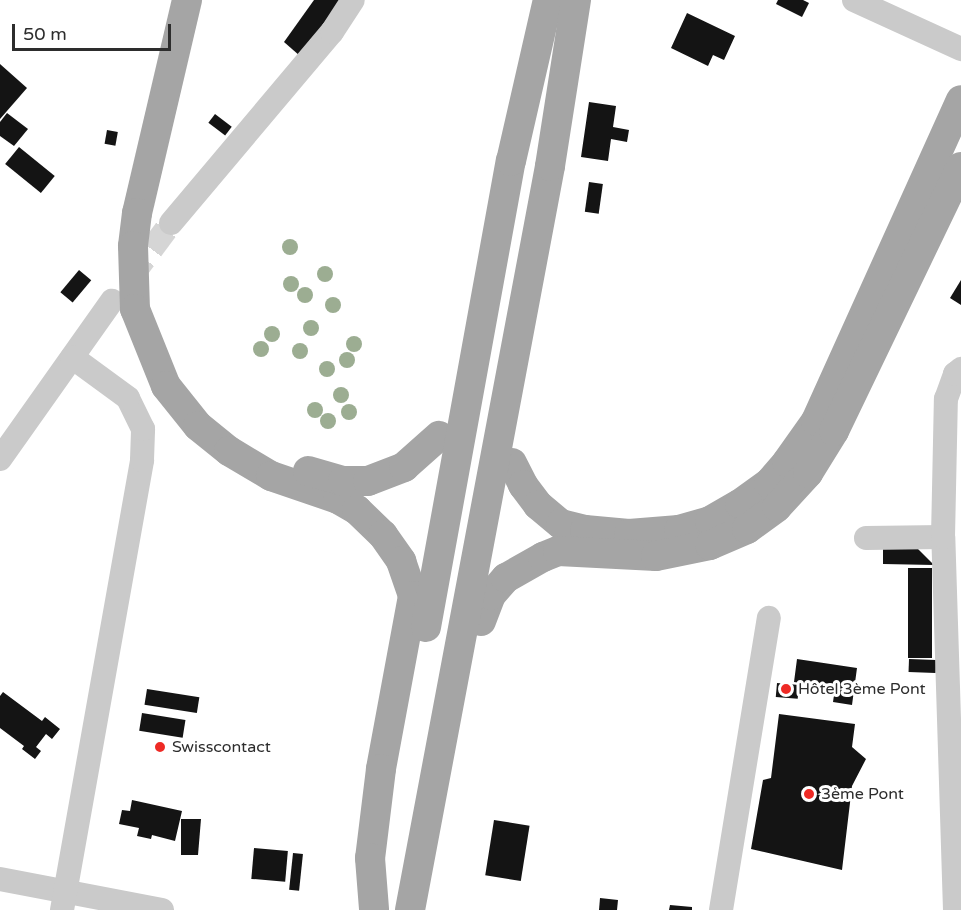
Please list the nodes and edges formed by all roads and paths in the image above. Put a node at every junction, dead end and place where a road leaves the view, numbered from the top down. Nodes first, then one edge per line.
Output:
1 (187, 0) edge
2 (207, 0) edge
3 (353, 0) edge
4 (854, 0) edge
5 (561, 5) edge
6 (961, 49) edge
7 (961, 100) edge
8 (511, 161) junction
9 (550, 166) junction
10 (961, 167) edge
11 (171, 223) tunnel mouth
12 (112, 301) dead end
13 (72, 357) junction
14 (961, 369) edge
15 (439, 436) junction
16 (0, 459) edge
17 (513, 463) junction
18 (943, 537) junction
19 (866, 538) dead end
20 (413, 596) junction
21 (769, 618) dead end
22 (481, 621) junction
23 (0, 879) edge
24 (413, 897) edge
25 (64, 900) edge
26 (162, 910) edge
27 (374, 910) edge
28 (721, 910) edge
29 (956, 910) edge

1 - 20 main road
2 - 15 main road
3 - 11 street
4 - 6 street
5 - 8 main road
5 - 9 main road
7 - 17 main road
8 - 15 main road
8 - 27 main road
9 - 17 main road
9 - 24 main road
10 - 22 main road
12 - 13 street
13 - 16 street
13 - 25 street
14 - 18 street
15 - 20 main road
17 - 22 main road
18 - 19 street
18 - 29 street
20 - 27 main road
21 - 28 street
22 - 24 main road
23 - 25 street
25 - 26 street

